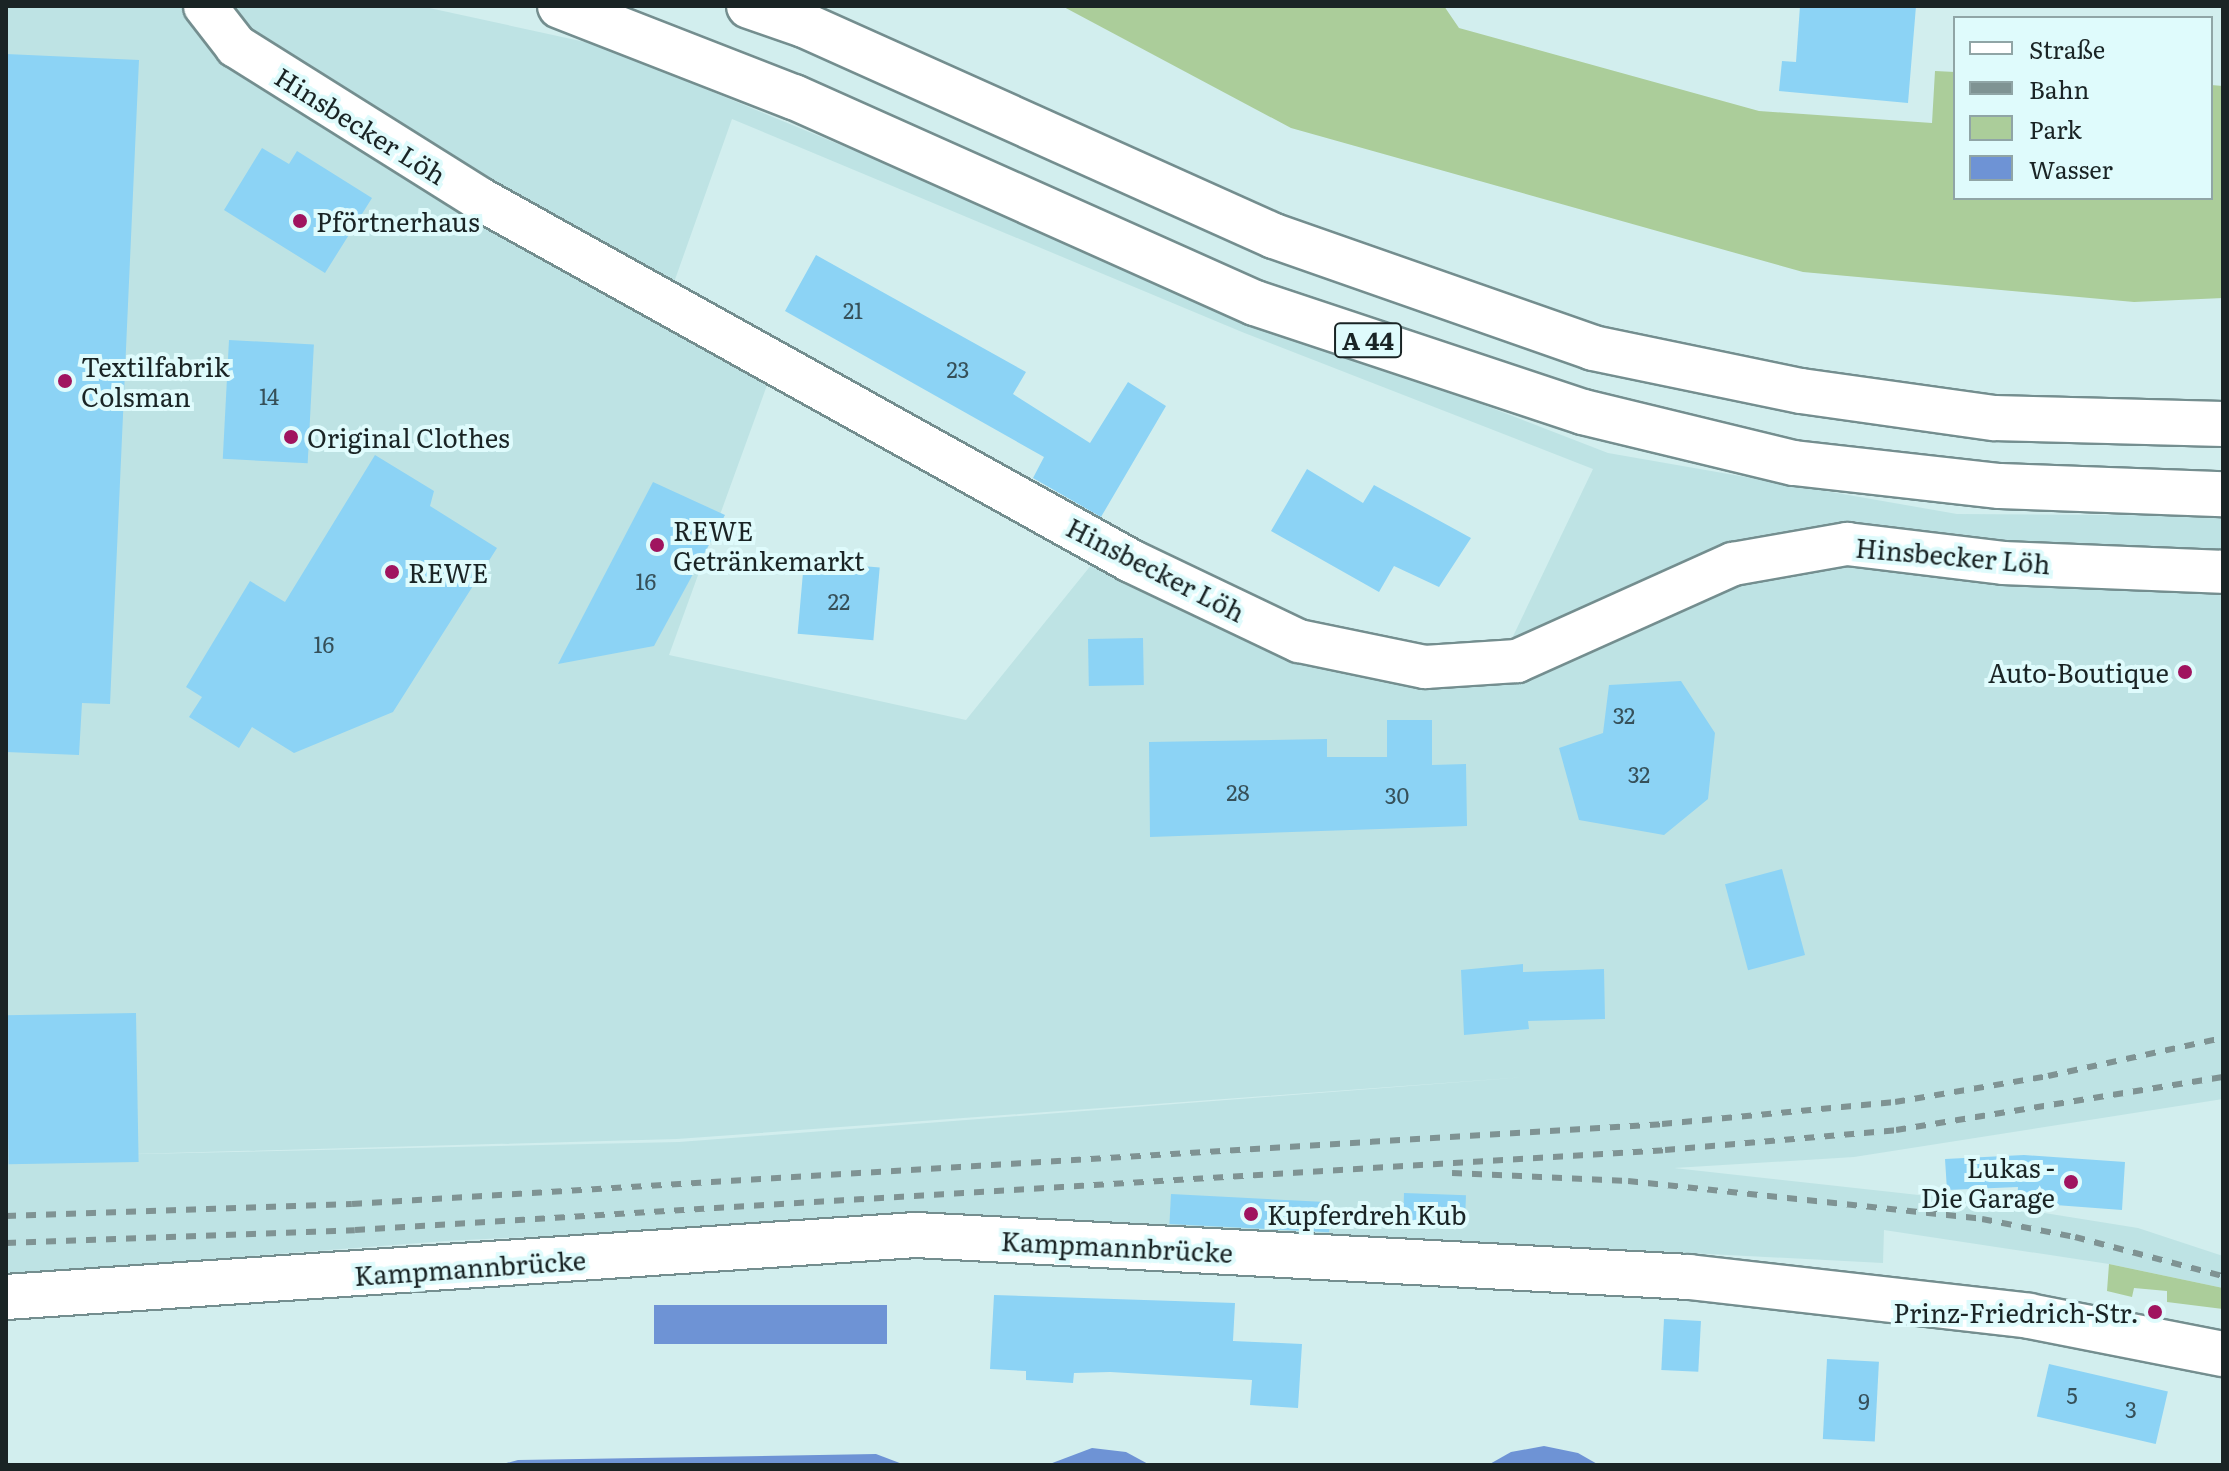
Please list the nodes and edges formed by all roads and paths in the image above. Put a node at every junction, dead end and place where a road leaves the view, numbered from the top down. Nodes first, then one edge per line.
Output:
1 (205, 6) edge
2 (560, 6) edge
3 (749, 6) edge
4 (2223, 424) edge
5 (2223, 494) edge
6 (2223, 572) edge
7 (6, 1297) edge
8 (2223, 1354) edge

1 - 6 street, Hinsbecker Löh
2 - 5 main road, A 44
3 - 4 main road, A 44
7 - 8 main road, Kampmannbrücke

